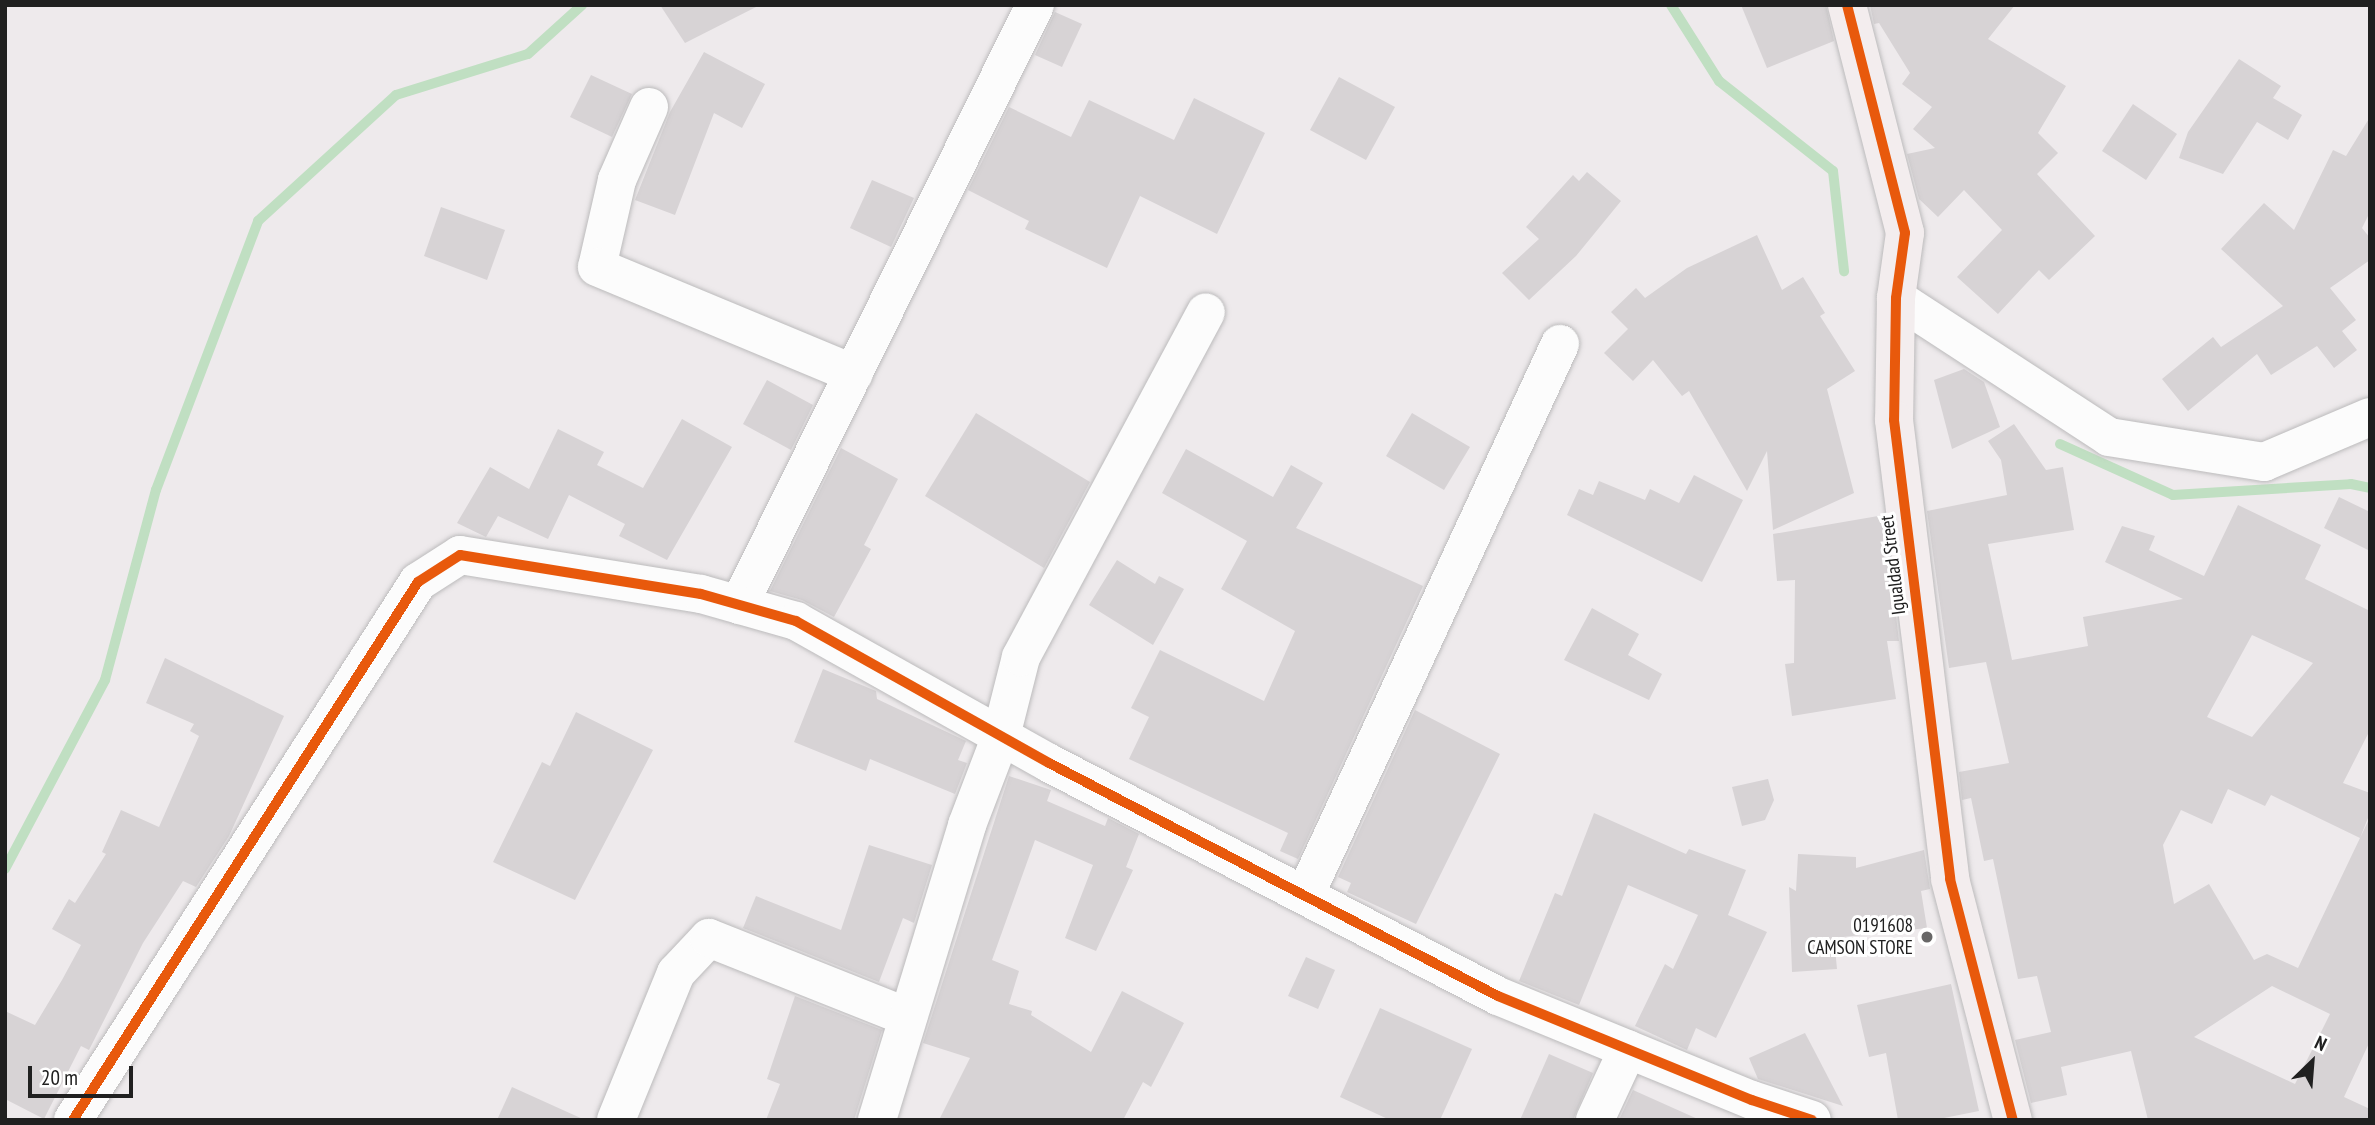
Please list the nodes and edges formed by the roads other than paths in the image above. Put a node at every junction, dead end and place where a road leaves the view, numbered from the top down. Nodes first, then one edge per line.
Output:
1 (1035, 5) edge
2 (1847, 5) edge
3 (649, 107) dead end
4 (1896, 298) junction
5 (1206, 312) dead end
6 (1560, 344) dead end
7 (854, 374) junction
8 (2370, 417) edge
9 (739, 605) junction
10 (1001, 736) junction
11 (1306, 893) junction
12 (908, 1017) junction
13 (1628, 1049) junction
14 (1807, 1119) edge
15 (73, 1120) edge
16 (616, 1120) edge
17 (877, 1120) edge
18 (1595, 1120) edge
19 (2013, 1120) edge

1 - 7 street
2 - 4 street, Igualdad Street
3 - 7 street
4 - 8 street
4 - 19 street, Igualdad Street
5 - 10 street
6 - 11 street
7 - 9 street
9 - 10 street
9 - 15 street
10 - 11 street
10 - 12 street
11 - 13 street
12 - 16 street
12 - 17 street
13 - 14 street
13 - 18 street

